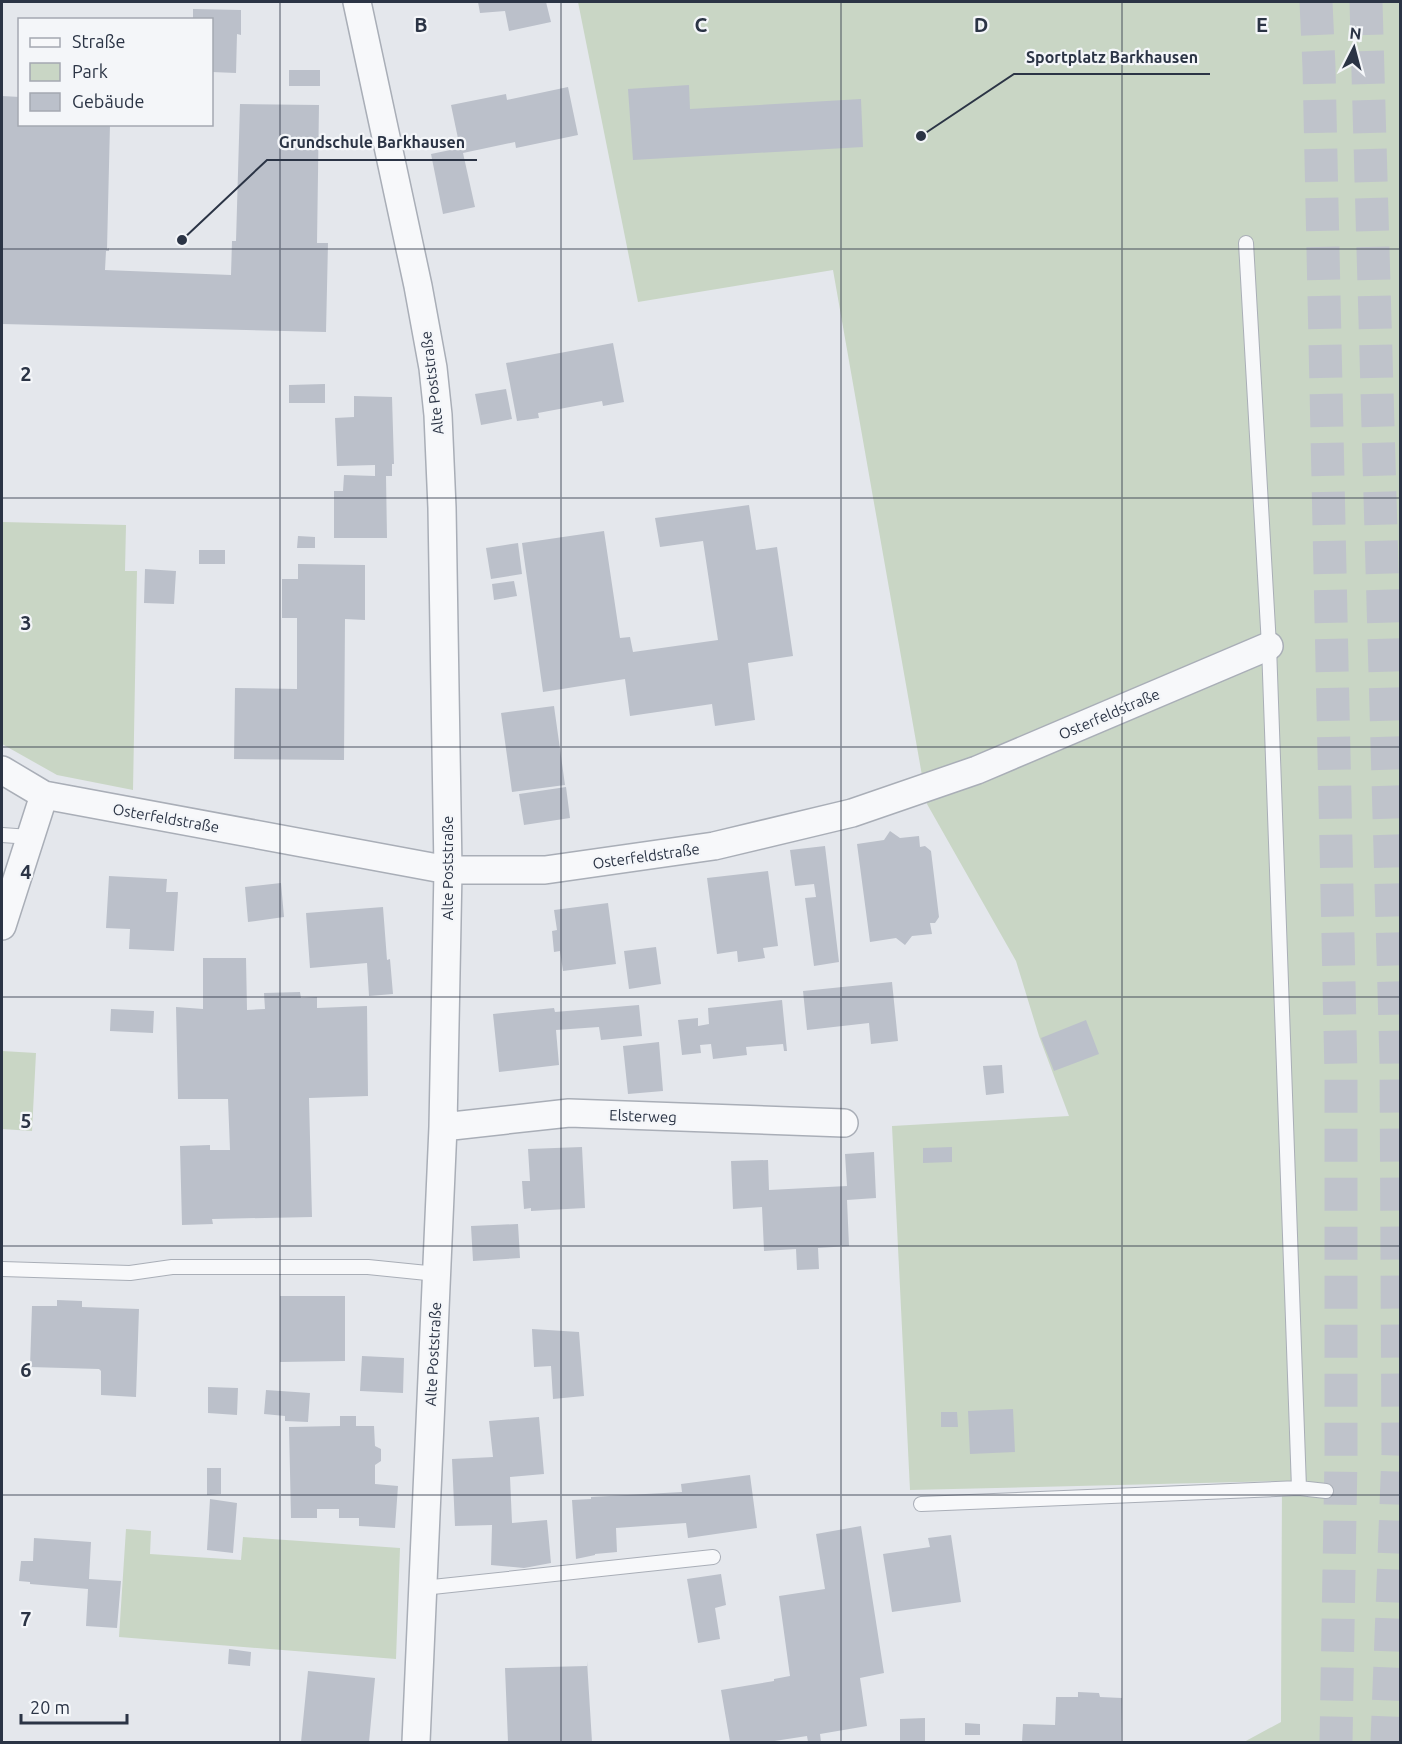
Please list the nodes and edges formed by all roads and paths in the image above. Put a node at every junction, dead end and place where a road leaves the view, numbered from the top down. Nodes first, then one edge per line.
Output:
1 (357, 2) edge
2 (1245, 243) dead end
3 (1269, 646) junction
4 (2, 770) edge
5 (44, 795) junction
6 (2, 836) edge
7 (30, 837) junction
8 (448, 870) junction
9 (2, 926) edge
10 (844, 1123) dead end
11 (442, 1127) junction
12 (2, 1269) edge
13 (437, 1274) junction
14 (1299, 1488) junction
15 (1326, 1491) dead end
16 (921, 1504) dead end
17 (713, 1557) dead end
18 (423, 1588) junction
19 (416, 1743) edge

1 - 8 street, Alte Poststraße
2 - 3 lane
3 - 8 street, Osterfeldstraße
3 - 14 lane
4 - 5 street, Osterfeldstraße
5 - 7 street
5 - 8 street, Osterfeldstraße
6 - 7 lane
7 - 9 street
8 - 11 street, Alte Poststraße
10 - 11 street, Elsterweg
11 - 13 street, Alte Poststraße
12 - 13 lane
13 - 18 street, Alte Poststraße
14 - 15 lane
14 - 16 lane
17 - 18 lane
18 - 19 street, Alte Poststraße

